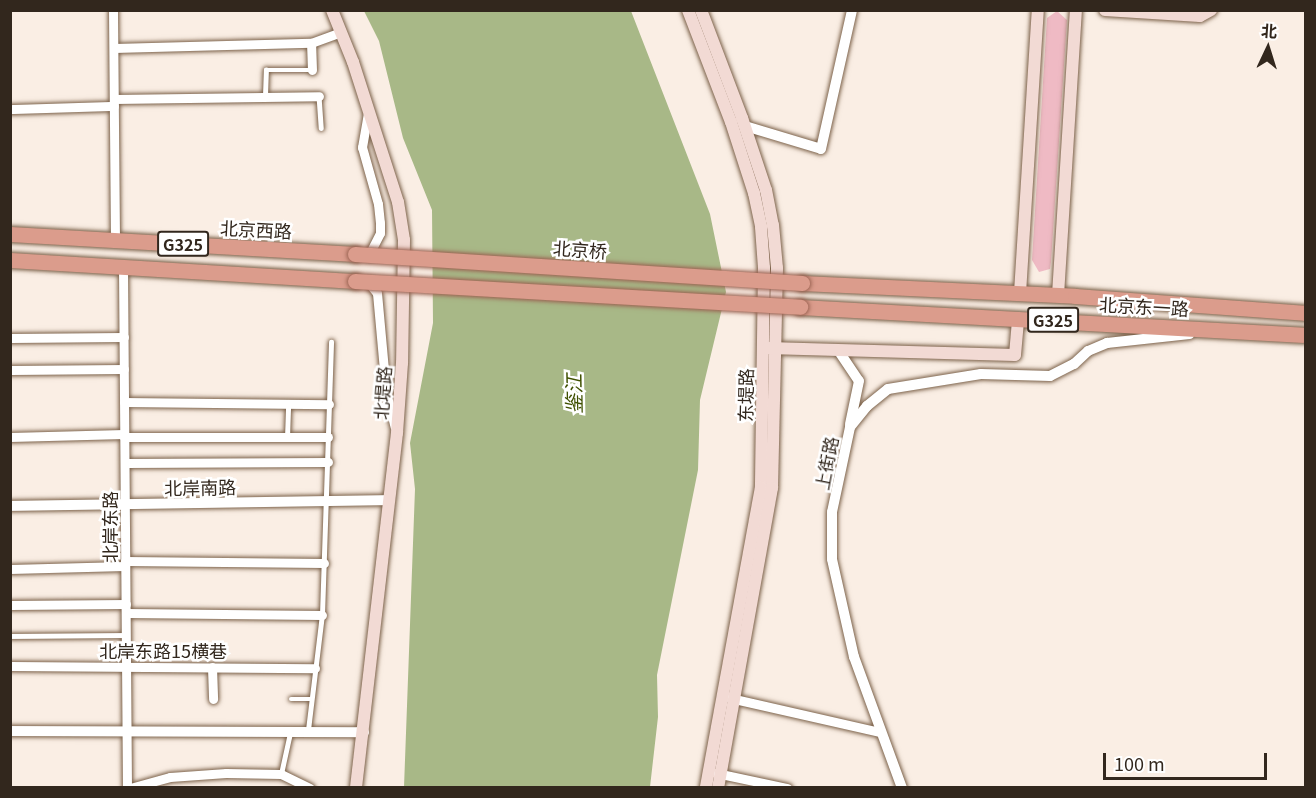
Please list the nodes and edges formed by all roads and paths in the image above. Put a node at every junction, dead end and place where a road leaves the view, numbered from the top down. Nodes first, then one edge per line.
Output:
1 (113, 10) edge
2 (332, 10) edge
3 (688, 10) edge
4 (701, 10) edge
5 (852, 10) edge
6 (1038, 10) edge
7 (1076, 10) edge
8 (1105, 10) edge
9 (1211, 10) edge
10 (341, 32) junction
11 (311, 42) junction
12 (114, 48) junction
13 (312, 70) joint
14 (265, 96) junction
15 (319, 96) joint
16 (114, 102) junction
17 (10, 109) edge
18 (368, 110) junction
19 (745, 126) junction
20 (321, 128) dead end
21 (10, 234) edge
22 (115, 240) junction
23 (362, 255) junction
24 (10, 260) edge
25 (123, 267) junction
26 (362, 281) junction
27 (802, 283) joint
28 (1020, 293) junction
29 (1058, 295) junction
30 (1305, 312) edge
31 (1018, 318) junction
32 (1224, 330) junction
33 (1305, 335) edge
34 (124, 337) junction
35 (10, 338) edge
36 (331, 342) dead end
37 (769, 348) junction
38 (838, 350) junction
39 (124, 369) junction
40 (10, 370) edge
41 (124, 402) junction
42 (288, 404) junction
43 (329, 404) junction
44 (850, 427) junction
45 (397, 433) junction
46 (10, 436) edge
47 (124, 436) junction
48 (328, 437) junction
49 (287, 438) junction
50 (328, 462) junction
51 (125, 463) junction
52 (390, 500) junction
53 (327, 501) junction
54 (125, 504) junction
55 (10, 506) edge
56 (324, 563) junction
57 (126, 564) junction
58 (10, 569) edge
59 (10, 605) edge
60 (126, 609) junction
61 (322, 615) junction
62 (126, 635) junction
63 (10, 636) edge
64 (10, 666) edge
65 (126, 667) junction
66 (212, 667) junction
67 (315, 668) junction
68 (730, 698) junction
69 (213, 699) dead end
70 (291, 699) dead end
71 (311, 699) junction
72 (291, 730) junction
73 (308, 730) junction
74 (10, 731) edge
75 (127, 731) junction
76 (364, 732) junction
77 (880, 732) junction
78 (715, 773) junction
79 (281, 774) junction
80 (129, 788) edge
81 (310, 788) edge
82 (356, 788) edge
83 (706, 788) edge
84 (718, 788) edge
85 (787, 788) edge
86 (902, 788) edge

1 - 12 street
2 - 10 main road, 北堤路
3 - 37 main road, 东堤路
4 - 19 main road, 东堤路
5 - 19 street
6 - 28 main road
7 - 29 main road
8 - 9 main road
10 - 11 street
10 - 18 main road, 北堤路
11 - 12 street
11 - 13 street
12 - 16 street
13 - 14 lane
14 - 15 street
14 - 16 street
15 - 20 lane
16 - 17 street
16 - 22 street
18 - 23 street
18 - 45 main road, 北堤路
19 - 37 main road, 东堤路
21 - 22 highway, 北京西路 / G325
22 - 23 highway, 北京西路 / G325
23 - 27 highway, 北京桥 / G325, bridge
24 - 25 highway, G325
25 - 26 highway, G325
25 - 34 street, 北岸东路
26 - 31 highway, 北京东一路 / G325, bridge
26 - 45 street
27 - 28 highway, 北京东一路 / G325
28 - 29 highway, 北京东一路 / G325
29 - 30 highway, 北京东一路 / G325
31 - 32 highway, 北京东一路 / G325
31 - 38 main road
32 - 33 highway, 北京东一路 / G325
32 - 44 street, 上街路
34 - 35 street
34 - 39 street, 北岸东路
36 - 43 lane
37 - 38 main road
37 - 68 main road, 东堤路
38 - 44 street
39 - 40 street
39 - 41 street, 北岸东路
41 - 42 street
41 - 47 street, 北岸东路
42 - 43 street
42 - 49 lane
43 - 48 lane
44 - 77 street, 上街路
45 - 52 main road, 北堤路
46 - 47 street
47 - 49 street
47 - 51 street, 北岸东路
48 - 49 street
48 - 50 lane
50 - 51 street
50 - 53 lane
51 - 54 street, 北岸东路
52 - 53 street, 北岸南路
52 - 76 main road, 北堤路
53 - 54 street, 北岸南路
53 - 56 lane
54 - 55 street, 北岸南路
54 - 57 street, 北岸东路
56 - 57 street
56 - 61 lane
57 - 58 street
57 - 60 street, 北岸东路
59 - 60 street
60 - 61 street
60 - 62 street, 北岸东路
61 - 67 lane
62 - 63 lane
62 - 65 street, 北岸东路
64 - 65 street, 北岸东路15横巷
65 - 66 street, 北岸东路15横巷
65 - 75 street, 北岸东路
66 - 67 street, 北岸东路15横巷
66 - 69 street
67 - 71 lane
68 - 77 street
68 - 78 main road, 东堤路
70 - 71 lane
71 - 73 lane
72 - 73 street
72 - 75 street
72 - 79 lane
73 - 76 street
74 - 75 street
75 - 80 street, 北岸东路
76 - 82 main road, 北堤路
77 - 86 street, 上街路
78 - 83 main road, 东堤路
78 - 84 main road, 东堤路
78 - 85 street
79 - 80 street
79 - 81 street

